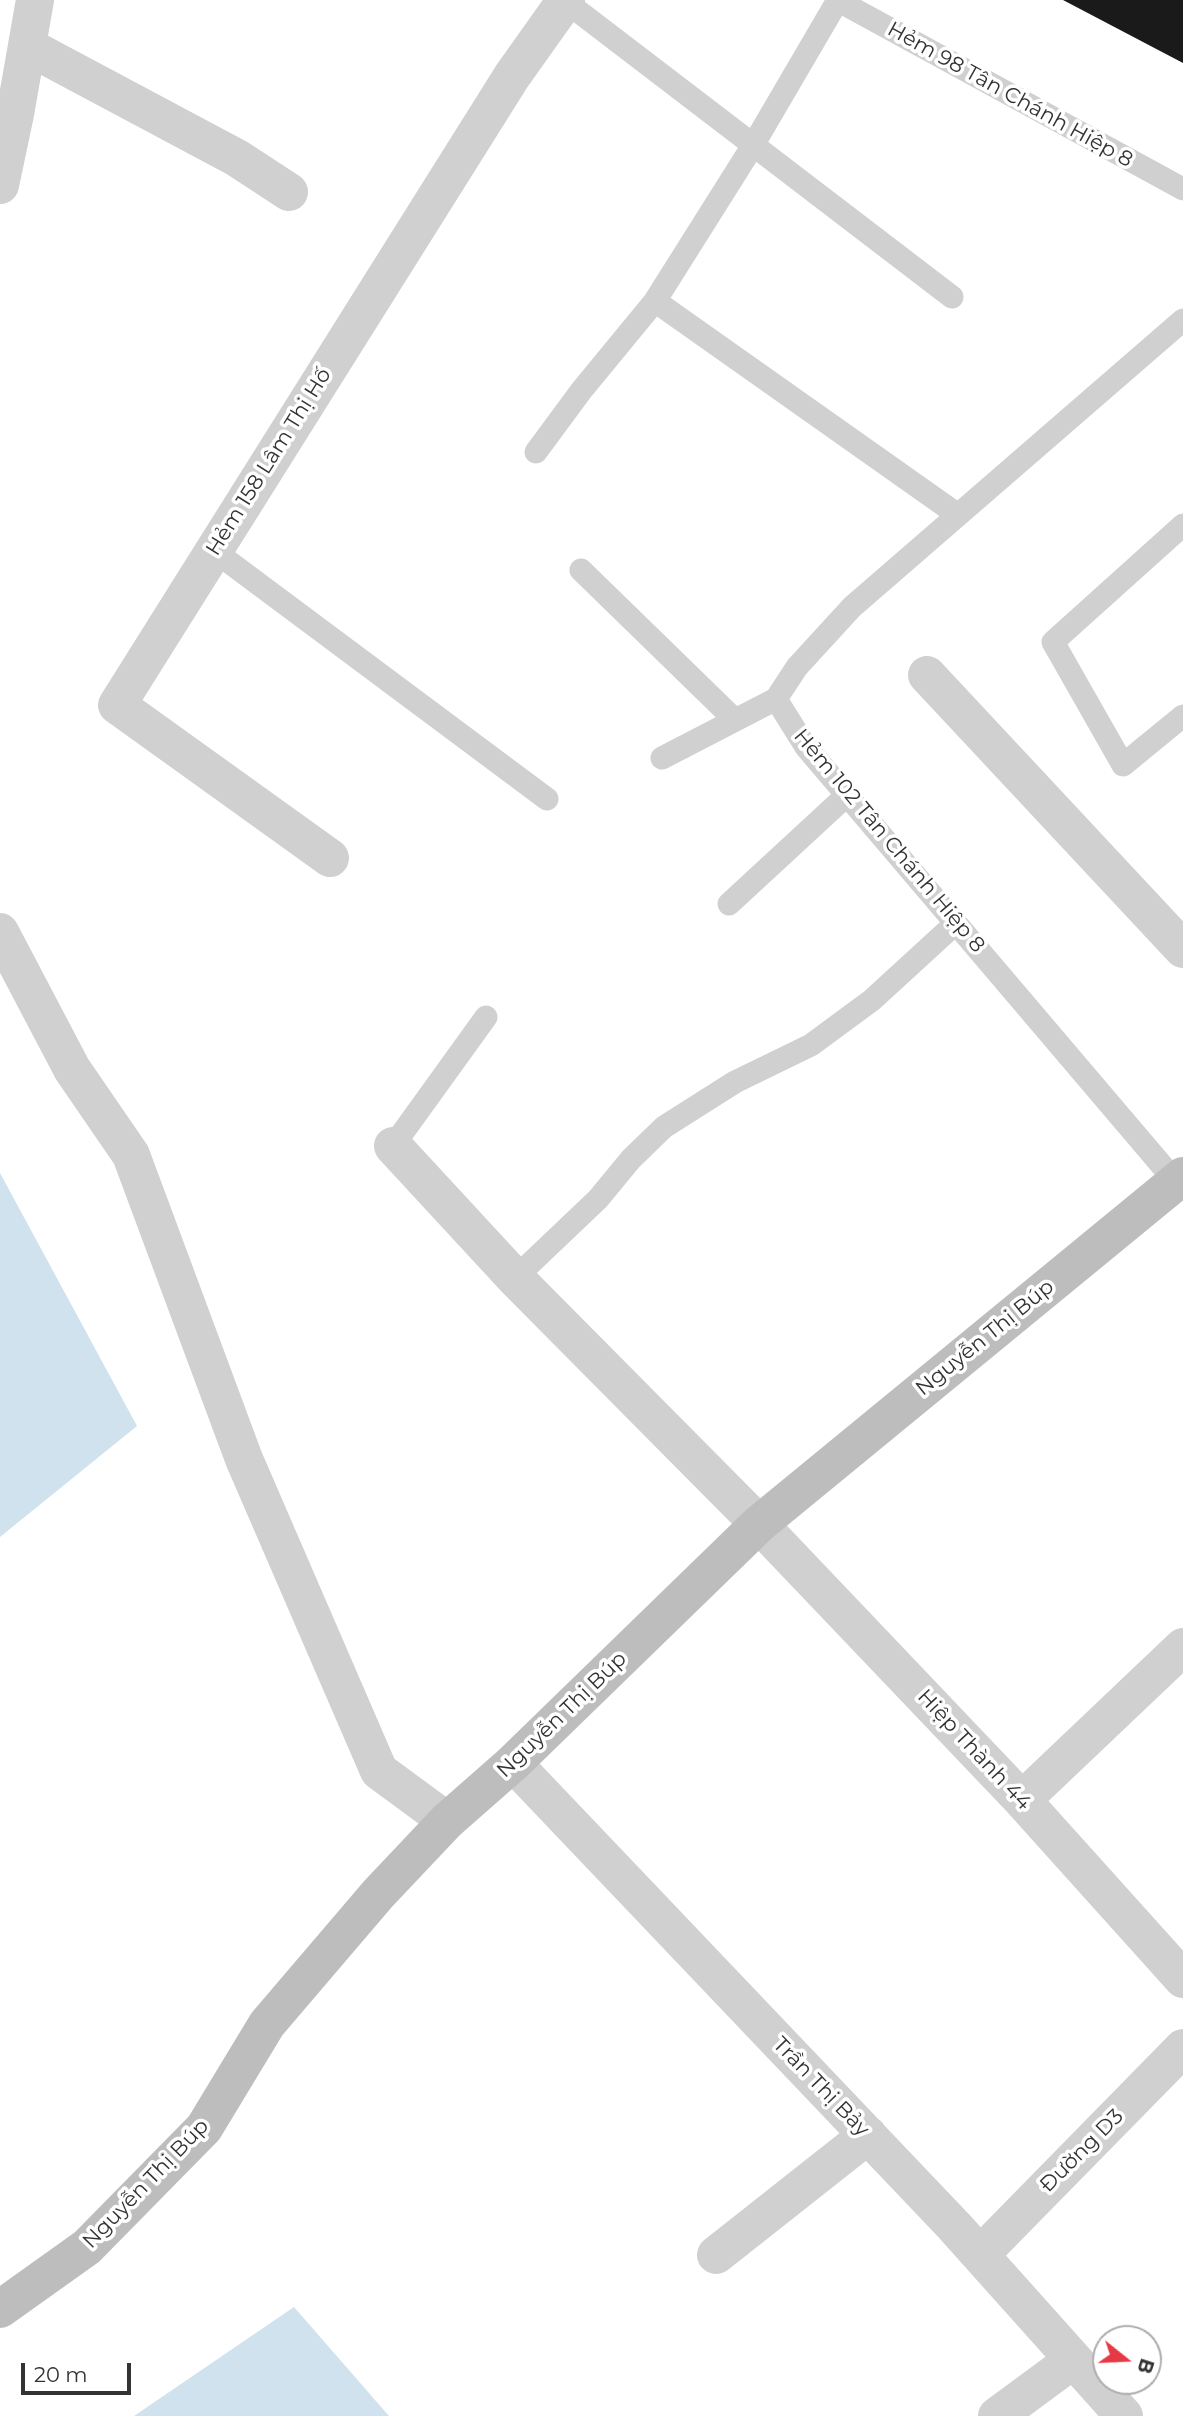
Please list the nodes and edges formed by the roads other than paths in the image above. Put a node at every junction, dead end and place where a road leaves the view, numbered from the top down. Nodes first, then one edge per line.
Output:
1 (35, 0) edge
2 (838, 0) edge
3 (565, 1) edge
4 (27, 46) junction
5 (752, 147) junction
6 (0, 184) edge
7 (1183, 189) edge
8 (289, 192) dead end
9 (952, 297) dead end
10 (655, 301) junction
11 (1183, 320) edge
12 (536, 452) dead end
13 (958, 515) junction
14 (1183, 525) edge
15 (213, 550) junction
16 (581, 570) dead end
17 (927, 675) dead end
18 (776, 699) junction
19 (1183, 716) edge
20 (736, 720) junction
21 (662, 758) dead end
22 (847, 795) junction
23 (547, 799) dead end
24 (330, 858) dead end
25 (729, 905) dead end
26 (956, 923) junction
27 (0, 932) edge
28 (1183, 949) edge
29 (486, 1017) dead end
30 (393, 1146) joint
31 (1179, 1179) edge
32 (515, 1278) junction
33 (760, 1524) junction
34 (1183, 1647) edge
35 (513, 1763) junction
36 (1022, 1800) junction
37 (447, 1821) junction
38 (1183, 1979) edge
39 (1183, 2048) edge
40 (868, 2136) junction
41 (716, 2255) dead end
42 (980, 2255) junction
43 (0, 2309) edge
44 (1073, 2360) junction
45 (997, 2416) edge
46 (1124, 2416) edge

1 - 4 street
2 - 5 lane
2 - 7 lane, Hẻm 98 Tân Chánh Hiệp 8
3 - 5 lane
3 - 15 street, Hẻm 158 Lâm Thị Hố
4 - 6 street
4 - 8 street
5 - 9 lane
5 - 10 lane
10 - 12 lane
10 - 13 lane
11 - 13 lane
13 - 18 lane
14 - 19 lane
15 - 23 lane
15 - 24 street, Hẻm 158 Lâm Thị Hố
16 - 20 lane
17 - 28 street
18 - 20 lane
18 - 22 lane, Hẻm 102 Tân Chánh Hiệp 8
20 - 21 lane
22 - 25 lane
22 - 26 lane, Hẻm 102 Tân Chánh Hiệp 8
26 - 31 lane, Hẻm 102 Tân Chánh Hiệp 8
26 - 32 lane
27 - 37 street
29 - 30 lane
30 - 32 street, Hiệp Thành 44
31 - 33 street, Nguyễn Thị Búp
32 - 33 street, Hiệp Thành 44
33 - 35 street, Nguyễn Thị Búp
33 - 36 street, Hiệp Thành 44
34 - 36 street
35 - 37 street, Nguyễn Thị Búp
35 - 40 street, Trần Thị Bảy
36 - 38 street, Hiệp Thành 44
37 - 43 street, Nguyễn Thị Búp
39 - 42 street, Đường D3
40 - 41 street
40 - 42 street, Trần Thị Bảy
42 - 44 street, Trần Thị Bảy
44 - 45 street
44 - 46 street, Trần Thị Bảy

